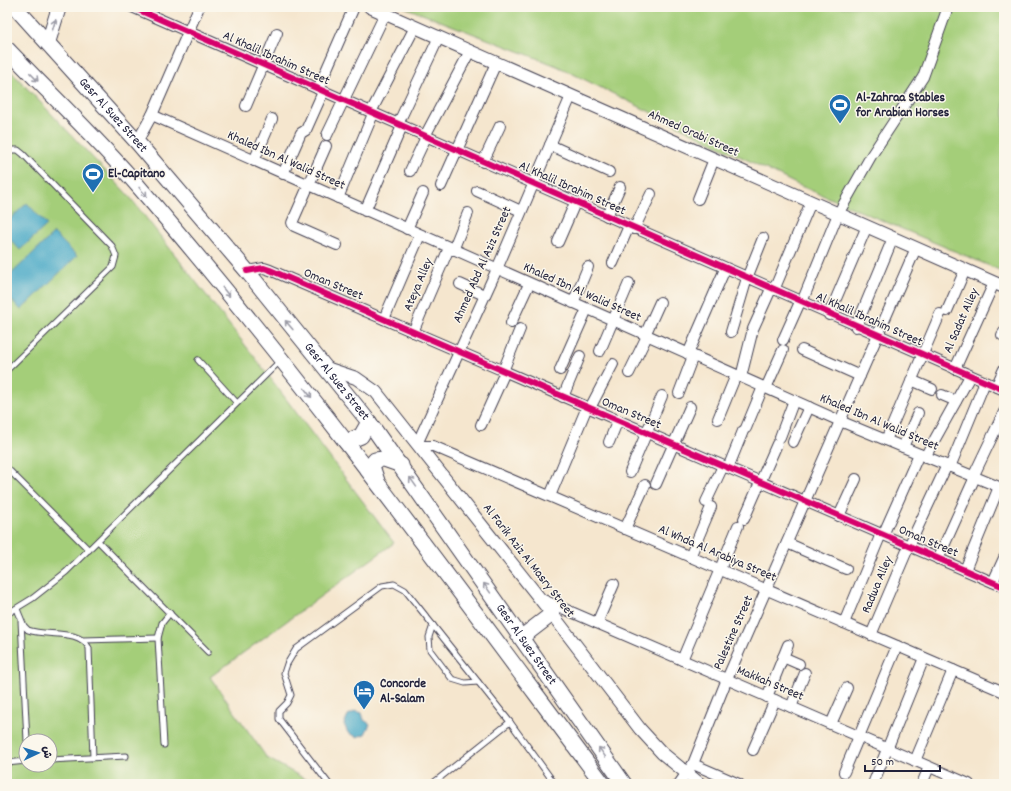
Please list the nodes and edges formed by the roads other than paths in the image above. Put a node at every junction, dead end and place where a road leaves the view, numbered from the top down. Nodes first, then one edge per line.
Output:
1 (15, 7) edge
2 (59, 7) edge
3 (132, 7) edge
4 (198, 7) edge
5 (354, 7) edge
6 (370, 7) edge
7 (948, 7) edge
8 (385, 14) junction
9 (415, 27) junction
10 (188, 32) junction
11 (278, 32) dead end
12 (439, 37) junction
13 (48, 43) junction
14 (7, 49) edge
15 (470, 51) junction
16 (496, 63) junction
17 (263, 65) junction
18 (320, 90) junction
19 (571, 96) junction
20 (343, 100) junction
21 (246, 106) dead end
22 (372, 113) junction
23 (152, 115) junction
24 (272, 119) dead end
25 (400, 125) junction
26 (500, 126) dead end
27 (327, 135) dead end
28 (425, 137) junction
29 (137, 142) junction
30 (550, 145) junction
31 (326, 146) dead end
32 (7, 150) edge
33 (457, 151) junction
34 (714, 159) junction
35 (254, 161) junction
36 (483, 162) junction
37 (410, 171) dead end
38 (609, 172) dead end
39 (282, 174) junction
40 (532, 184) junction
41 (308, 185) junction
42 (441, 186) dead end
43 (620, 187) dead end
44 (477, 191) dead end
45 (423, 193) dead end
46 (651, 194) dead end
47 (338, 198) junction
48 (698, 199) dead end
49 (811, 202) junction
50 (575, 203) junction
51 (365, 210) junction
52 (521, 211) junction
53 (468, 213) dead end
54 (838, 214) junction
55 (607, 216) junction
56 (867, 226) junction
57 (632, 228) junction
58 (406, 229) junction
59 (420, 235) junction
60 (763, 238) dead end
61 (893, 238) junction
62 (558, 242) dead end
63 (337, 244) dead end
64 (916, 248) junction
65 (451, 249) junction
66 (613, 263) dead end
67 (588, 267) dead end
68 (496, 269) junction
69 (725, 269) junction
70 (965, 270) junction
71 (247, 271) junction
72 (747, 278) junction
73 (629, 283) dead end
74 (460, 284) dead end
75 (529, 284) junction
76 (999, 285) edge
77 (773, 290) junction
78 (484, 295) junction
79 (660, 302) dead end
80 (801, 302) junction
81 (573, 303) junction
82 (587, 309) junction
83 (829, 314) junction
84 (384, 319) junction
85 (613, 321) junction
86 (511, 323) dead end
87 (856, 327) junction
88 (520, 329) dead end
89 (413, 332) junction
90 (731, 332) dead end
91 (646, 335) junction
92 (878, 336) junction
93 (802, 350) dead end
94 (459, 351) junction
95 (600, 351) dead end
96 (691, 355) junction
97 (922, 355) junction
98 (580, 356) dead end
99 (198, 360) dead end
100 (281, 360) junction
101 (613, 364) dead end
102 (326, 368) junction
103 (955, 369) junction
104 (1004, 369) edge
105 (7, 370) edge
106 (560, 370) dead end
107 (504, 371) junction
108 (629, 373) dead end
109 (738, 376) junction
110 (860, 376) junction
111 (970, 376) junction
112 (911, 380) junction
113 (985, 382) junction
114 (765, 388) junction
115 (932, 389) dead end
116 (1000, 389) edge
117 (678, 393) dead end
118 (942, 395) dead end
119 (662, 396) dead end
120 (563, 397) junction
121 (794, 400) junction
122 (956, 401) junction
123 (238, 403) junction
124 (690, 407) dead end
125 (809, 407) junction
126 (589, 408) junction
127 (1004, 412) edge
128 (918, 413) dead end
129 (718, 419) dead end
130 (618, 420) junction
131 (840, 421) junction
132 (369, 422) junction
133 (481, 425) dead end
134 (647, 433) junction
135 (886, 440) junction
136 (346, 442) junction
137 (609, 442) dead end
138 (793, 442) dead end
139 (418, 445) junction
140 (674, 445) junction
141 (903, 447) junction
142 (922, 455) junction
143 (401, 465) junction
144 (948, 466) junction
145 (726, 467) junction
146 (7, 468) edge
147 (630, 472) dead end
148 (974, 477) junction
149 (856, 479) dead end
150 (761, 482) junction
151 (378, 483) junction
152 (656, 484) dead end
153 (645, 485) dead end
154 (1002, 487) edge
155 (550, 496) junction
156 (805, 501) junction
157 (839, 516) junction
158 (625, 529) junction
159 (882, 534) junction
160 (98, 541) junction
161 (787, 543) junction
162 (909, 546) junction
163 (89, 550) junction
164 (690, 557) junction
165 (1004, 558) edge
166 (938, 559) junction
167 (846, 568) dead end
168 (720, 570) junction
169 (965, 570) junction
170 (993, 582) junction
171 (614, 584) dead end
172 (1004, 587) edge
173 (767, 590) junction
174 (539, 598) junction
175 (17, 609) junction
176 (170, 613) junction
177 (7, 614) edge
178 (552, 614) junction
179 (21, 620) junction
180 (596, 623) junction
181 (844, 623) junction
182 (433, 625) junction
183 (872, 635) junction
184 (522, 637) junction
185 (158, 638) junction
186 (83, 640) junction
187 (788, 645) dead end
188 (897, 646) junction
189 (208, 652) dead end
190 (783, 657) junction
191 (924, 658) junction
192 (682, 660) junction
193 (953, 670) junction
194 (727, 680) junction
195 (478, 682) junction
196 (847, 688) dead end
197 (1004, 692) edge
198 (771, 698) junction
199 (791, 707) junction
200 (510, 722) junction
201 (831, 724) junction
202 (27, 733) edge
203 (860, 737) junction
204 (164, 745) dead end
205 (888, 749) junction
206 (753, 750) dead end
207 (126, 756) dead end
208 (93, 758) junction
209 (58, 760) edge
210 (915, 761) junction
211 (18, 762) edge
212 (7, 763) edge
213 (929, 767) junction
214 (844, 772) dead end
215 (686, 774) edge
216 (329, 784) edge
217 (432, 784) edge
218 (555, 784) edge
219 (603, 784) edge
220 (624, 784) edge
221 (700, 784) edge
222 (739, 784) edge
223 (873, 784) edge
224 (922, 784) edge
225 (969, 784) edge

1 - 13 main road, Gesr Al Suez Street
13 -> 2 main road
3 - 10 street, Al Khalil Ibrahim Street
4 - 10 street
5 - 18 street
6 - 8 street, Ahmed Orabi Street
7 - 54 street
8 - 9 street, Ahmed Orabi Street
8 - 20 street
9 - 12 street, Ahmed Orabi Street
9 - 22 street
10 - 17 street, Al Khalil Ibrahim Street
10 - 23 street
11 - 17 street
12 - 15 street, Ahmed Orabi Street
12 - 25 street
13 - 29 main road, Gesr Al Suez Street
14 -> 100 main road, Gesr Al Suez Street
15 - 16 street, Ahmed Orabi Street
15 - 28 street
16 - 19 street, Ahmed Orabi Street
16 - 33 street
17 - 18 street, Al Khalil Ibrahim Street
17 - 21 street
18 - 20 street, Al Khalil Ibrahim Street
18 - 39 street
19 - 30 street, Ahmed Abd Al Aziz Street
19 - 34 street, Ahmed Orabi Street
20 - 22 street, Al Khalil Ibrahim Street
20 - 27 street
22 - 25 street, Al Khalil Ibrahim Street
22 - 47 street
23 - 29 street
23 - 35 street, Khaled Ibn Al Walid Street
24 - 35 street
25 - 28 street, Al Khalil Ibrahim Street
25 - 51 street
26 - 36 street
28 - 33 street, Al Khalil Ibrahim Street
28 - 37 street
29 - 71 main road, Gesr Al Suez Street
30 - 38 street
30 - 40 street, Ahmed Abd Al Aziz Street
31 - 41 street
32 - 105 lane
33 - 36 street, Al Khalil Ibrahim Street
33 - 42 street
34 - 48 street
34 - 49 street, Ahmed Orabi Street
35 - 39 street, Khaled Ibn Al Walid Street
36 - 40 street, Al Khalil Ibrahim Street
39 - 41 street, Khaled Ibn Al Walid Street
40 - 50 street, Al Khalil Ibrahim Street
40 - 52 street, Ahmed Abd Al Aziz Street
41 - 47 street, Khaled Ibn Al Walid Street
41 - 63 street
43 - 55 street
44 - 52 street
45 - 58 street
46 - 57 street
47 - 51 street, Khaled Ibn Al Walid Street
49 - 54 street, Ahmed Orabi Street
49 - 77 street
50 - 55 street, Al Khalil Ibrahim Street
50 - 62 street
51 - 58 street, Khaled Ibn Al Walid Street
52 - 68 street, Ahmed Abd Al Aziz Street
53 - 65 street, Ateya Alley
54 - 56 street, Ahmed Orabi Street
54 - 80 street
55 - 57 street, Al Khalil Ibrahim Street
56 - 61 street, Ahmed Orabi Street
56 - 83 street
57 - 66 street
57 - 69 street, Al Khalil Ibrahim Street
58 - 59 street, Khaled Ibn Al Walid Street
59 - 65 street, Khaled Ibn Al Walid Street
59 - 84 street
60 - 72 street
61 - 64 street, Ahmed Orabi Street
61 - 87 street
64 - 70 street, Ahmed Orabi Street
64 - 92 street, Palestine Street
65 - 68 street, Khaled Ibn Al Walid Street
65 - 89 street, Ateya Alley
67 - 81 street
68 - 75 street, Khaled Ibn Al Walid Street
68 - 78 street, Ahmed Abd Al Aziz Street
69 - 72 street, Al Khalil Ibrahim Street
69 - 96 street
70 - 76 street, Ahmed Orabi Street
70 - 97 street
71 - 84 street, Oman Street
102 -> 71 main road, Gesr Al Suez Street
72 - 77 street, Al Khalil Ibrahim Street
72 - 90 street
73 - 85 street
74 - 78 street
75 - 81 street, Khaled Ibn Al Walid Street
75 - 86 street
76 - 103 street, Al Sadat Alley
77 - 80 street, Al Khalil Ibrahim Street
77 - 109 street
78 - 94 street, Ahmed Abd Al Aziz Street
79 - 91 street
80 - 83 street, Al Khalil Ibrahim Street
80 - 114 street
81 - 82 street, Khaled Ibn Al Walid Street
82 - 85 street, Khaled Ibn Al Walid Street
82 - 106 street
83 - 87 street, Al Khalil Ibrahim Street
84 - 89 street, Oman Street
85 - 91 street, Khaled Ibn Al Walid Street
85 - 95 street
87 - 92 street, Al Khalil Ibrahim Street
88 - 107 street
89 - 94 street, Oman Street
91 - 96 street, Khaled Ibn Al Walid Street
91 - 108 street
92 - 97 street, Al Khalil Ibrahim Street
92 - 110 street, Palestine Street
93 - 110 street
94 - 107 street, Oman Street
94 - 139 street, Ahmed Abd Al Aziz Street
96 - 109 street, Khaled Ibn Al Walid Street
96 - 117 street
97 - 103 street, Al Khalil Ibrahim Street
97 - 112 street
98 - 120 street
99 - 123 lane
100 - 123 lane
100 -> 136 main road, Gesr Al Suez Street
101 - 126 street
102 - 132 main road, Gesr Al Suez Street
102 - 139 street, Al Farik Aziz Al Masry Street
103 - 111 street, Al Khalil Ibrahim Street
104 - 116 street
107 - 120 street, Oman Street
107 - 133 street
109 - 114 street, Khaled Ibn Al Walid Street
109 - 129 street
110 - 131 street, Palestine Street
111 - 113 street, Al Khalil Ibrahim Street
111 - 122 street
112 - 115 street
112 - 135 street
113 - 116 street, Al Khalil Ibrahim Street
113 - 144 street, Radwa Alley
114 - 121 street, Khaled Ibn Al Walid Street
114 - 145 street
118 - 122 street
119 - 134 street
120 - 126 street, Oman Street
121 - 125 street, Khaled Ibn Al Walid Street
121 - 150 street
122 - 142 street
123 - 160 lane
124 - 140 street
125 - 131 street, Khaled Ibn Al Walid Street
125 - 138 street
126 - 130 street, Oman Street
126 - 155 street
127 - 148 street
128 - 141 street
130 - 134 street, Oman Street
130 - 137 street
131 - 135 street, Khaled Ibn Al Walid Street
131 - 156 street, Palestine Street
132 - 136 main road
132 - 143 main road, Gesr Al Suez Street
134 - 140 street, Oman Street
134 - 147 street
135 - 141 street, Khaled Ibn Al Walid Street
136 - 151 main road, Gesr Al Suez Street
139 - 155 street, Al Whda Al Arabiya Street
139 - 174 street, Al Farik Aziz Al Masry Street
140 - 145 street, Oman Street
140 - 152 street
141 - 142 street, Khaled Ibn Al Walid Street
142 - 144 street, Khaled Ibn Al Walid Street
142 - 159 street
143 - 151 main road
184 -> 143 main road, Gesr Al Suez Street
144 - 148 street, Khaled Ibn Al Walid Street
144 - 162 street, Radwa Alley
145 - 150 street, Oman Street
145 - 164 street
146 - 163 lane
148 - 154 street, Khaled Ibn Al Walid Street
148 - 166 street
149 - 157 street
150 - 156 street, Oman Street
150 - 168 street
151 - 219 main road, Gesr Al Suez Street
153 - 158 street
154 - 169 street
155 - 158 street, Al Whda Al Arabiya Street
156 - 157 street, Oman Street
156 - 161 street, Palestine Street
157 - 159 street, Oman Street
158 - 164 street, Al Whda Al Arabiya Street
159 - 162 street, Oman Street
159 - 181 street
160 - 163 lane
160 - 176 lane
161 - 167 street
161 - 173 street, Palestine Street
162 - 166 street, Oman Street
162 - 183 street, Radwa Alley
163 - 175 lane
164 - 168 street, Al Whda Al Arabiya Street
165 - 170 street
166 - 169 street, Oman Street
168 - 173 street, Al Whda Al Arabiya Street
168 - 192 street
169 - 170 street, Oman Street
170 - 172 street, Oman Street
171 - 180 street
173 - 181 street, Al Whda Al Arabiya Street
173 - 194 street, Palestine Street
174 - 178 street, Al Farik Aziz Al Masry Street
174 - 180 street, Makkah Street
175 - 177 lane
175 - 179 lane
176 - 185 lane
176 - 189 lane
178 - 184 main road
178 - 215 street, Al Farik Aziz Al Masry Street
179 - 186 lane
179 - 202 lane
180 - 192 street, Makkah Street
181 - 183 street, Al Whda Al Arabiya Street
182 - 195 lane
182 - 195 lane
182 - 216 lane
183 - 188 street, Al Whda Al Arabiya Street
220 -> 184 main road, Gesr Al Suez Street
185 - 186 lane
185 - 204 lane
186 - 208 lane
187 - 190 street
188 - 191 street, Al Whda Al Arabiya Street
188 - 203 street
190 - 198 street
190 - 199 street
191 - 193 street, Al Whda Al Arabiya Street
191 - 205 street
192 - 194 street, Makkah Street
193 - 197 street, Al Whda Al Arabiya Street
193 - 210 street
194 - 198 street, Makkah Street
194 - 215 street, Palestine Street
195 - 200 lane
196 - 201 street
198 - 199 street, Makkah Street
198 - 206 street
199 - 201 street, Makkah Street
200 - 217 lane
200 - 218 lane
201 - 203 street, Makkah Street
203 - 205 street, Makkah Street
203 - 214 street
205 - 210 street, Makkah Street
205 - 223 street
207 - 208 lane
208 - 209 lane
210 - 213 street, Makkah Street
211 - 212 lane
213 - 224 street
213 - 225 street, Makkah Street
215 - 221 street, Al Farik Aziz Al Masry Street
215 - 222 street

